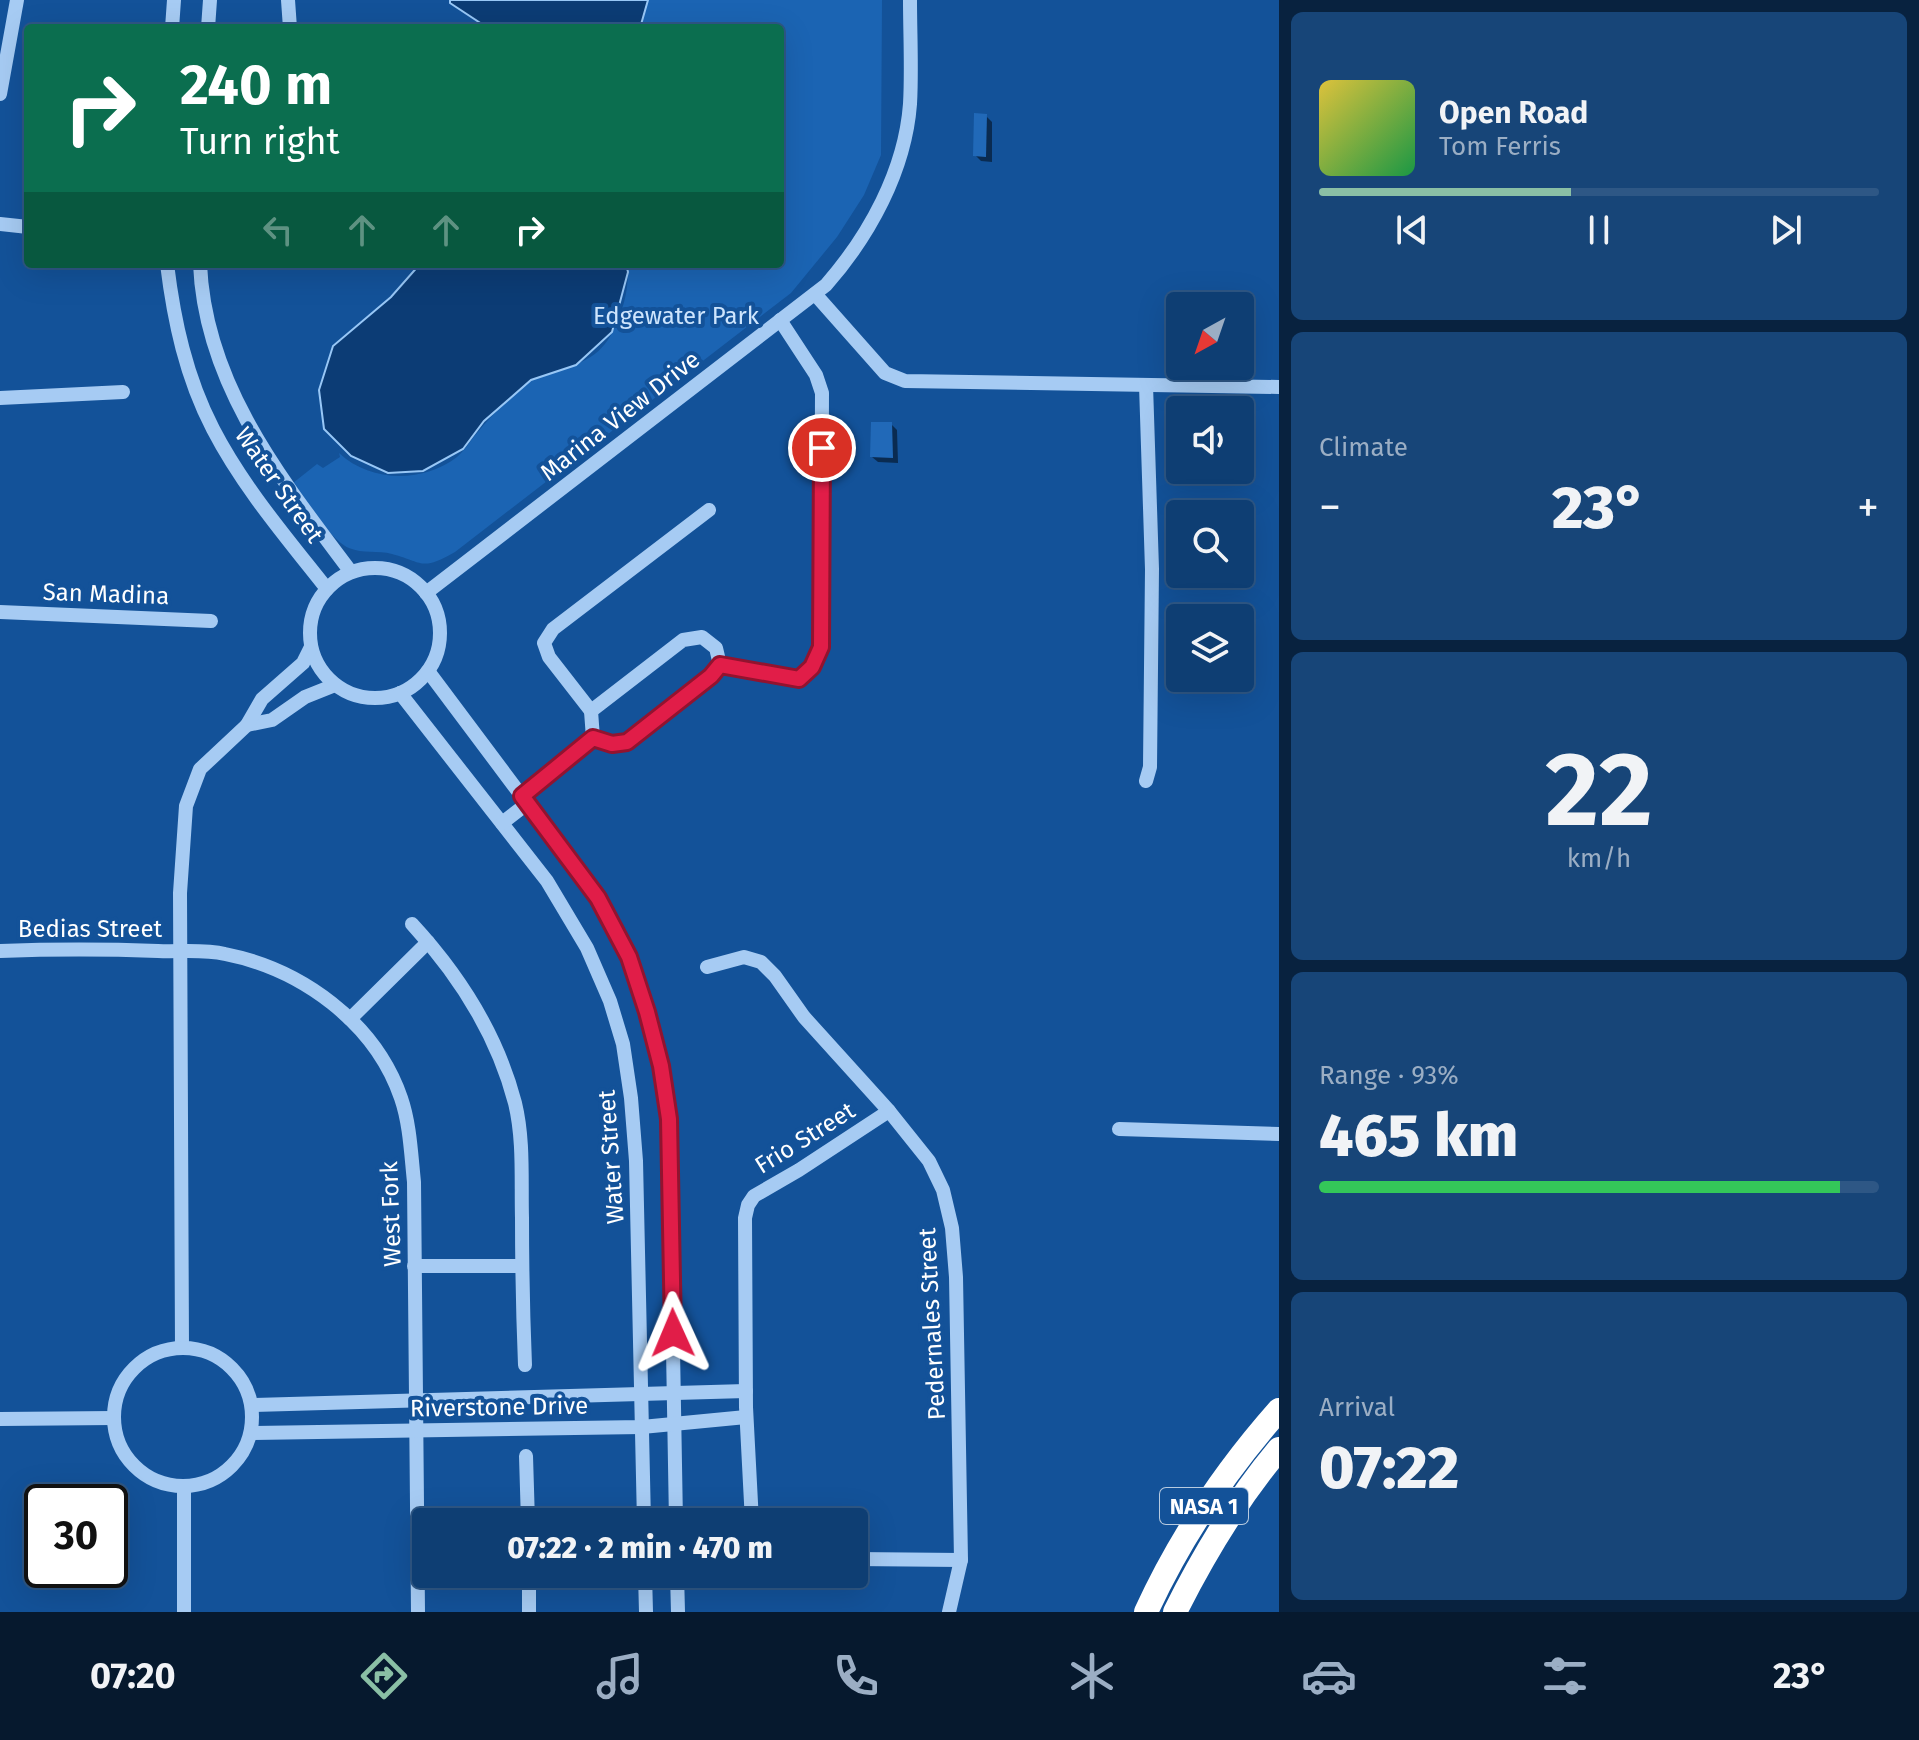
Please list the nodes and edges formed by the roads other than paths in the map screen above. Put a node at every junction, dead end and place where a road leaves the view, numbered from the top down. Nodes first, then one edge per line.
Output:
1 (17, 0) edge
2 (174, 0) edge
3 (210, 0) edge
4 (288, 0) edge
5 (910, 0) edge
6 (172, 24) edge
7 (208, 24) edge
8 (290, 24) edge
9 (0, 94) edge
10 (0, 224) edge
11 (24, 227) edge
12 (168, 268) edge
13 (200, 268) edge
14 (815, 294) junction
15 (780, 320) junction
16 (1146, 385) junction
17 (1279, 387) edge
18 (123, 392) dead end
19 (0, 398) edge
20 (709, 510) dead end
21 (351, 572) junction
22 (327, 589) junction
23 (426, 593) junction
24 (0, 612) edge
25 (211, 621) dead end
26 (311, 647) junction
27 (720, 665) junction
28 (428, 671) junction
29 (335, 685) junction
30 (400, 693) junction
31 (591, 711) junction
32 (247, 725) junction
33 (593, 738) junction
34 (1146, 781) dead end
35 (525, 799) junction
36 (502, 823) junction
37 (412, 924) dead end
38 (428, 942) junction
39 (0, 951) edge
40 (180, 952) junction
41 (707, 967) dead end
42 (350, 1019) junction
43 (889, 1111) junction
44 (1119, 1129) dead end
45 (1279, 1134) edge
46 (414, 1266) junction
47 (522, 1266) junction
48 (182, 1347) junction
49 (525, 1365) dead end
50 (746, 1391) junction
51 (674, 1394) junction
52 (641, 1395) junction
53 (415, 1401) junction
54 (252, 1405) junction
55 (1279, 1410) edge
56 (746, 1417) junction
57 (114, 1418) junction
58 (0, 1419) edge
59 (674, 1423) junction
60 (642, 1427) junction
61 (416, 1430) junction
62 (251, 1433) junction
63 (1279, 1449) edge
64 (526, 1456) dead end
65 (184, 1486) junction
66 (420, 1508) edge
67 (528, 1508) edge
68 (644, 1508) edge
69 (676, 1508) edge
70 (751, 1508) edge
71 (868, 1559) edge
72 (961, 1560) junction
73 (420, 1588) edge
74 (529, 1588) edge
75 (645, 1588) edge
76 (677, 1588) edge
77 (184, 1612) edge
78 (418, 1612) edge
79 (529, 1612) edge
80 (646, 1612) edge
81 (678, 1612) edge
82 (949, 1612) edge
83 (1146, 1612) edge
84 (1175, 1612) edge

1 - 9 street
2 - 6 street
3 - 7 street
4 - 8 street
5 - 14 street, Marina View Drive
10 - 11 street
12 - 22 street, Water Street
13 - 21 street, Water Street
14 - 15 street, Marina View Drive
14 - 16 street
15 - 23 street, Marina View Drive
15 - 27 street
16 - 17 street
16 - 34 street
18 - 19 street
20 - 31 street
21 - 22 street
21 - 23 street
22 - 26 street
23 - 28 street
24 - 25 street, San Madina
26 - 29 street
26 - 32 street
27 - 31 street
27 - 33 street
28 - 30 street
28 - 35 street
29 - 30 street
29 - 32 street
30 - 36 street, Water Street
31 - 33 street
32 - 40 street
33 - 35 street
35 - 36 street
35 - 51 street
36 - 52 street, Water Street
37 - 38 street
38 - 42 street
38 - 47 street
39 - 40 street, Bedias Street
40 - 42 street, West Fork
40 - 48 street
41 - 43 street, Pedernales Street
42 - 46 street, West Fork
43 - 50 street, Frio Street
43 - 72 street, Pedernales Street
44 - 45 street
46 - 47 street
46 - 53 street, West Fork
47 - 49 street
48 - 54 street
48 - 57 street
50 - 51 street, Riverstone Drive
50 - 56 street
51 - 52 street, Riverstone Drive
51 - 59 street
52 - 53 street, Riverstone Drive
52 - 60 street, Water Street
53 - 54 street, Riverstone Drive
53 - 61 street, West Fork
54 - 62 street
55 - 83 highway, NASA 1
56 - 59 street, Riverstone Drive
56 - 70 street
57 - 58 street
57 - 65 street
59 - 60 street, Riverstone Drive
59 - 69 street
60 - 61 street, Riverstone Drive
60 - 68 street, Water Street
61 - 62 street, Riverstone Drive
61 - 66 street, West Fork
62 - 65 street
63 - 84 highway, NASA 1
64 - 67 street
65 - 77 street
71 - 72 street
72 - 82 street, Pedernales Street
73 - 78 street, West Fork
74 - 79 street
75 - 80 street
76 - 81 street

